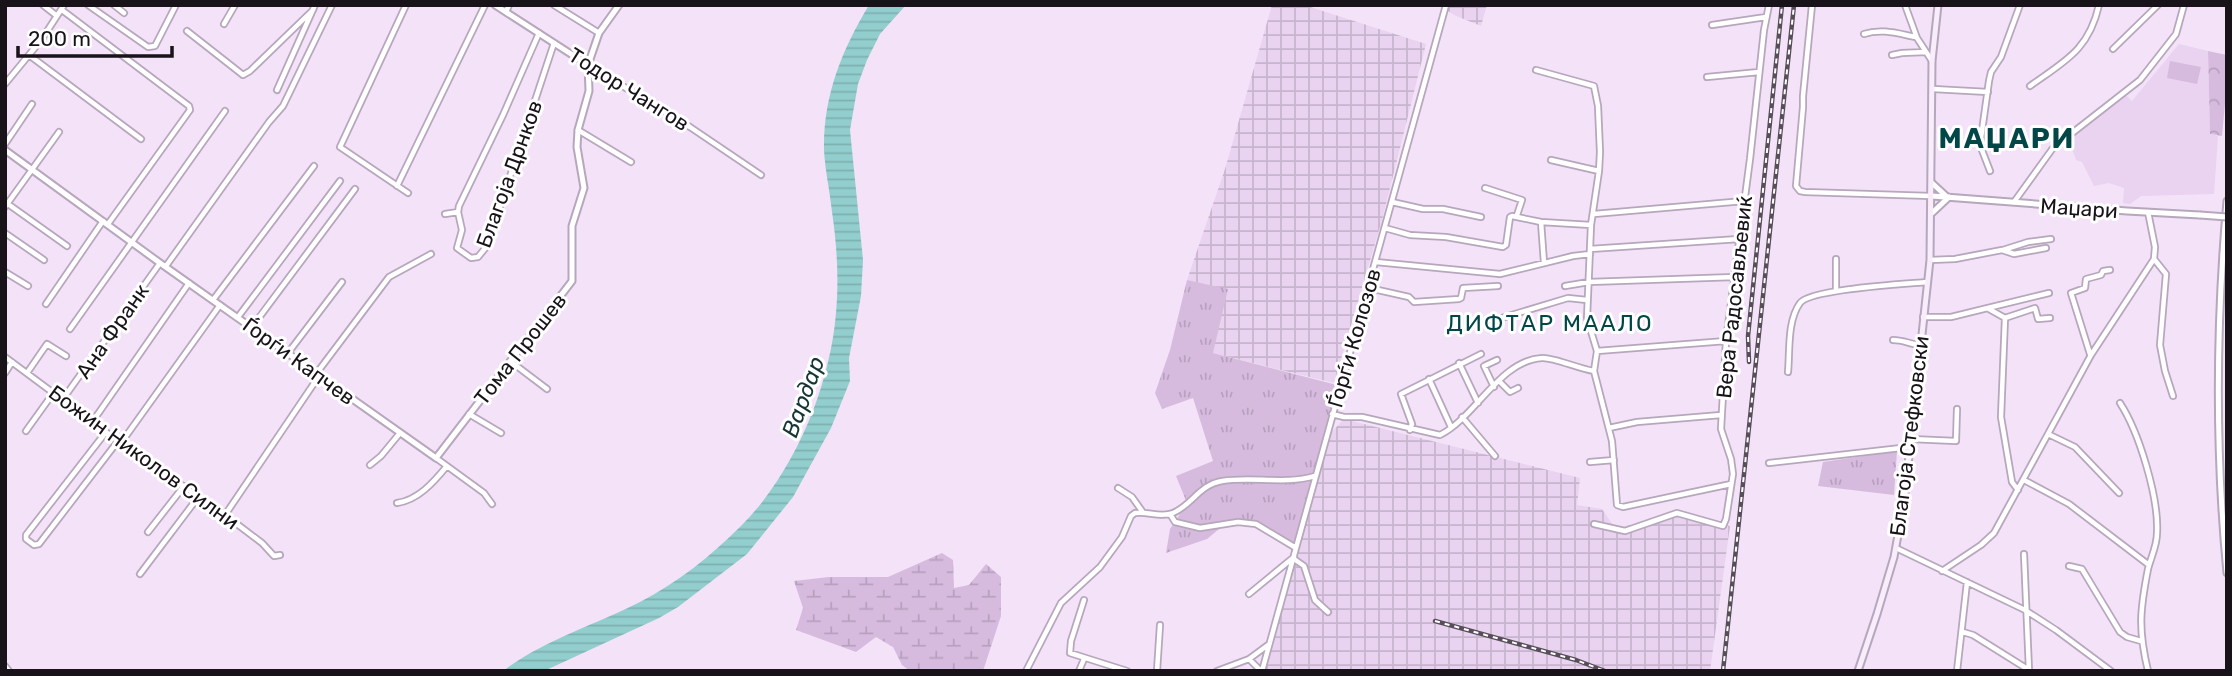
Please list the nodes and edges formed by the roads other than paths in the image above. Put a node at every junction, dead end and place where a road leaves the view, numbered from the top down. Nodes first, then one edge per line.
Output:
1 (43, 5) edge
2 (89, 5) edge
3 (114, 5) edge
4 (176, 5) edge
5 (235, 5) edge
6 (332, 5) edge
7 (406, 5) edge
8 (485, 5) edge
9 (495, 5) edge
10 (509, 5) edge
11 (554, 5) edge
12 (619, 5) edge
13 (1446, 5) edge
14 (1769, 5) edge
15 (1812, 5) edge
16 (1905, 5) edge
17 (1938, 5) edge
18 (2020, 5) edge
19 (2099, 5) edge
20 (2158, 5) edge
21 (2184, 5) edge
22 (63, 7) edge
23 (314, 8) edge
24 (506, 12) junction
25 (124, 13) dead end
26 (57, 16) junction
27 (1766, 17) junction
28 (224, 24) dead end
29 (1712, 25) dead end
30 (187, 32) dead end
31 (540, 33) junction
32 (599, 33) junction
33 (1864, 34) dead end
34 (1917, 37) junction
35 (554, 43) junction
36 (2113, 49) dead end
37 (1926, 52) junction
38 (29, 55) junction
39 (1892, 55) dead end
40 (1932, 61) junction
41 (589, 65) junction
42 (1536, 70) dead end
43 (1759, 72) junction
44 (1707, 77) dead end
45 (5, 84) edge
46 (2030, 86) dead end
47 (1933, 89) junction
48 (277, 90) dead end
49 (1988, 92) junction
50 (32, 104) dead end
51 (225, 111) dead end
52 (578, 130) junction
53 (59, 132) dead end
54 (141, 139) dead end
55 (5, 144) edge
56 (5, 150) edge
57 (1551, 160) dead end
58 (631, 162) dead end
59 (314, 166) dead end
60 (32, 169) junction
61 (1599, 171) junction
62 (1990, 171) dead end
63 (761, 175) dead end
64 (340, 181) dead end
65 (1932, 183) junction
66 (397, 186) junction
67 (1485, 188) dead end
68 (355, 189) dead end
69 (408, 193) dead end
70 (1932, 196) junction
71 (1949, 197) junction
72 (1744, 201) junction
73 (2227, 201) edge
74 (1392, 202) junction
75 (2014, 203) junction
76 (6, 205) edge
77 (458, 212) junction
78 (2148, 212) junction
79 (1932, 213) junction
80 (445, 214) dead end
81 (1594, 214) junction
82 (1517, 215) junction
83 (1481, 217) dead end
84 (2227, 217) edge
85 (106, 222) junction
86 (1541, 222) junction
87 (1591, 225) junction
88 (1385, 228) junction
89 (5, 233) edge
90 (1739, 239) junction
91 (2051, 239) dead end
92 (132, 242) junction
93 (66, 246) dead end
94 (2046, 248) dead end
95 (2003, 250) junction
96 (1590, 251) junction
97 (431, 254) dead end
98 (1836, 259) dead end
99 (2154, 259) junction
100 (44, 260) dead end
101 (1930, 260) junction
102 (1376, 262) junction
103 (1544, 263) junction
104 (163, 265) junction
105 (2110, 270) dead end
106 (5, 272) edge
107 (1735, 278) junction
108 (342, 282) dead end
109 (1589, 282) junction
110 (1927, 282) junction
111 (189, 283) junction
112 (28, 286) dead end
113 (1498, 286) dead end
114 (1565, 286) dead end
115 (1368, 288) junction
116 (1836, 291) junction
117 (2049, 293) dead end
118 (213, 300) junction
119 (1587, 300) junction
120 (46, 304) dead end
121 (220, 304) junction
122 (1989, 309) junction
123 (238, 317) junction
124 (1923, 317) junction
125 (2004, 318) junction
126 (2050, 318) dead end
127 (1495, 320) dead end
128 (252, 327) junction
129 (70, 329) dead end
130 (1893, 340) dead end
131 (1726, 341) junction
132 (1920, 345) junction
133 (1597, 351) junction
134 (288, 354) junction
135 (1481, 354) dead end
136 (2091, 355) junction
137 (66, 356) dead end
138 (5, 357) edge
139 (1497, 360) dead end
140 (510, 361) junction
141 (12, 362) junction
142 (1459, 363) junction
143 (1594, 371) junction
144 (1788, 372) dead end
145 (5, 373) edge
146 (27, 373) junction
147 (318, 375) junction
148 (1429, 379) junction
149 (1499, 381) junction
150 (1494, 387) junction
151 (1518, 388) dead end
152 (547, 389) dead end
153 (54, 391) junction
154 (2173, 396) dead end
155 (63, 399) junction
156 (1478, 403) junction
157 (2120, 403) dead end
158 (1958, 409) dead end
159 (469, 414) junction
160 (1332, 414) junction
161 (1721, 415) junction
162 (1462, 417) junction
163 (93, 421) junction
164 (1451, 427) junction
165 (1609, 428) junction
166 (1410, 430) junction
167 (26, 431) dead end
168 (106, 432) junction
169 (400, 433) junction
170 (501, 433) dead end
171 (2048, 434) junction
172 (1911, 439) junction
173 (120, 442) junction
174 (1910, 447) junction
175 (1495, 456) dead end
176 (436, 458) junction
177 (1614, 460) junction
178 (1590, 462) dead end
179 (1769, 463) dead end
180 (370, 465) dead end
181 (447, 466) junction
182 (1315, 476) junction
183 (2024, 480) junction
184 (1731, 484) junction
185 (184, 486) junction
186 (1118, 488) dead end
187 (2018, 490) junction
188 (2119, 493) dead end
189 (199, 496) junction
190 (397, 503) dead end
191 (492, 504) dead end
192 (1143, 512) junction
193 (1170, 514) junction
194 (225, 516) junction
195 (1594, 524) dead end
196 (148, 532) dead end
197 (1296, 548) junction
198 (1896, 548) junction
199 (2024, 554) dead end
200 (280, 555) dead end
201 (1294, 558) junction
202 (2149, 565) junction
203 (2069, 566) dead end
204 (1942, 570) junction
205 (2227, 573) edge
206 (140, 574) dead end
207 (1967, 582) junction
208 (1249, 594) dead end
209 (1084, 600) dead end
210 (2025, 610) junction
211 (1328, 612) dead end
212 (1160, 625) dead end
213 (1963, 632) junction
214 (2141, 641) junction
215 (1269, 644) junction
216 (1084, 659) junction
217 (1249, 659) junction
218 (5, 666) edge
219 (1116, 670) edge
220 (2029, 670) edge
221 (9, 671) edge
222 (1026, 671) edge
223 (1079, 671) edge
224 (1127, 671) edge
225 (1157, 671) edge
226 (1217, 671) edge
227 (1262, 671) edge
228 (1858, 671) edge
229 (1957, 671) edge
230 (2111, 671) edge
231 (2148, 671) edge

1 - 26 street
2 - 4 street
3 - 25 street
5 - 28 street
6 - 104 street, Ана Франк
7 - 66 street
8 - 66 street
9 - 24 street, Тодор Чангов
10 - 24 street
11 - 32 street
12 - 32 street, Тома Прошев
13 - 74 street, Ѓорѓи Колозов
14 - 27 street, Вера Радосављевиќ
15 - 70 street
16 - 34 street
17 - 40 main road, Благоја Стефковски
18 - 49 street
19 - 46 street
20 - 36 street
21 - 75 street
22 - 26 street
22 - 85 street
23 - 30 street
23 - 48 street
24 - 31 street, Тодор Чангов
26 - 38 street
27 - 29 street
27 - 43 street, Вера Радосављевиќ
31 - 35 street, Тодор Чангов
31 - 77 street, Благоја Дрнков
32 - 41 street, Тома Прошев
33 - 34 street
34 - 37 street
35 - 41 street, Тодор Чангов
35 - 77 street, Благоја Дрнков
37 - 39 street
37 - 40 street
38 - 45 street
38 - 54 street
40 - 47 main road, Благоја Стефковски
41 - 52 street, Тома Прошев
41 - 63 street, Тодор Чангов
42 - 61 street
43 - 44 street
43 - 72 street, Вера Радосављевиќ
47 - 49 street
47 - 65 main road, Благоја Стефковски
49 - 62 street
50 - 55 street
51 - 92 street
52 - 58 street
52 - 140 street, Тома Прошев
53 - 60 street
56 - 60 street, Ѓорѓи Капчев
57 - 61 street
59 - 118 street
60 - 76 street
60 - 85 street, Ѓорѓи Капчев
61 - 81 street
64 - 123 street
65 - 70 main road, Благоја Стефковски
65 - 71 street
66 - 69 street
67 - 82 street
68 - 128 street
70 - 71 street, Маџари
70 - 79 main road, Благоја Стефковски
71 - 75 street, Маџари
71 - 79 street
72 - 81 street
72 - 90 street, Вера Радосављевиќ
73 - 205 street
74 - 83 street
74 - 88 street, Ѓорѓи Колозов
75 - 78 street, Маџари
76 - 93 street
77 - 80 street
78 - 84 street, Маџари, bridge
78 - 99 street
79 - 101 main road, Благоја Стефковски
81 - 87 street
82 - 86 street
82 - 88 street
85 - 92 street, Ѓорѓи Капчев
85 - 120 street
86 - 87 street
86 - 103 street
87 - 96 street
88 - 102 street, Ѓорѓи Колозов
89 - 100 street
90 - 96 street
90 - 107 street, Вера Радосављевиќ
91 - 95 street
92 - 104 street, Ѓорѓи Капчев
92 - 129 street
94 - 95 street
95 - 101 street
96 - 103 street
96 - 109 street
97 - 147 street
98 - 116 street
99 - 136 street
99 - 154 street
101 - 110 main road, Благоја Стефковски
102 - 103 street
102 - 115 street, Ѓорѓи Колозов
104 - 111 street, Ѓорѓи Капчев
104 - 155 street, Ана Франк
105 - 136 street
106 - 112 street
107 - 109 street
107 - 131 street, Вера Радосављевиќ
108 - 134 street
109 - 114 street
109 - 119 street
110 - 116 street
110 - 124 main road, Благоја Стефковски
111 - 118 street, Ѓорѓи Капчев
111 - 163 street
113 - 115 street
115 - 160 street, Ѓорѓи Колозов
116 - 144 street
117 - 122 street
118 - 121 street, Ѓорѓи Капчев
119 - 127 street
119 - 133 street
121 - 123 street, Ѓорѓи Капчев
121 - 173 street
122 - 124 street
122 - 125 street
123 - 128 street, Ѓорѓи Капчев
124 - 132 main road, Благоја Стефковски
125 - 126 street
125 - 187 street
128 - 134 street, Ѓорѓи Капчев
130 - 132 street
131 - 133 street
131 - 161 street, Вера Радосављевиќ
132 - 172 main road, Благоја Стефковски
133 - 143 street
134 - 147 street, Ѓорѓи Капчев
135 - 142 street
136 - 171 street
137 - 146 street
138 - 141 street, Божин Николов Силни
139 - 150 street
140 - 152 street
140 - 159 street, Тома Прошев
141 - 145 street
141 - 146 street, Божин Николов Силни
142 - 148 street
142 - 156 street
143 - 149 street
143 - 165 street
146 - 153 street, Божин Николов Силни
147 - 169 street, Ѓорѓи Капчев
147 - 194 street
148 - 164 street
148 - 166 street
149 - 150 street
149 - 151 street
150 - 156 street
153 - 155 street, Божин Николов Силни
153 - 167 street
155 - 163 street, Божин Николов Силни
156 - 162 street
157 - 202 street
158 - 172 street
159 - 170 street
159 - 176 street, Тома Прошев
160 - 166 street
160 - 182 street, Ѓорѓи Колозов
161 - 165 street
161 - 184 street, Вера Радосављевиќ
162 - 164 street
162 - 175 street
163 - 168 street, Божин Николов Силни
164 - 166 street
165 - 177 street
168 - 173 street, Божин Николов Силни
168 - 173 street
169 - 176 street, Ѓорѓи Капчев
169 - 180 street
171 - 183 street
171 - 188 street
172 - 174 main road, Благоја Стефковски
173 - 185 street, Божин Николов Силни
174 - 179 street
174 - 198 main road, Благоја Стефковски
176 - 181 street, Ѓорѓи Капчев
177 - 178 street
177 - 184 street
181 - 190 street
181 - 191 street, Ѓорѓи Капчев
182 - 193 street
182 - 197 street, Ѓорѓи Колозов
183 - 187 street
183 - 202 street
184 - 195 street, Вера Радосављевиќ
185 - 189 street, Божин Николов Силни
185 - 196 street
186 - 192 street
187 - 204 street
189 - 194 street, Божин Николов Силни
189 - 206 street
192 - 193 street
192 - 222 street
193 - 197 street
194 - 200 street, Божин Николов Силни
197 - 201 street, Ѓорѓи Колозов
198 - 204 street
198 - 228 main road, Благоја Стефковски
199 - 210 street
201 - 208 street
201 - 211 street
201 - 215 street, Ѓорѓи Колозов
202 - 214 street
203 - 214 street
204 - 207 street
207 - 210 street
207 - 213 street
209 - 216 street
210 - 220 street
210 - 230 street
212 - 225 street
213 - 220 street
213 - 229 street
214 - 231 street
215 - 217 street
215 - 227 street, Ѓорѓи Колозов
216 - 219 street
216 - 223 street
217 - 226 street
217 - 227 street
218 - 221 street
219 - 224 street

